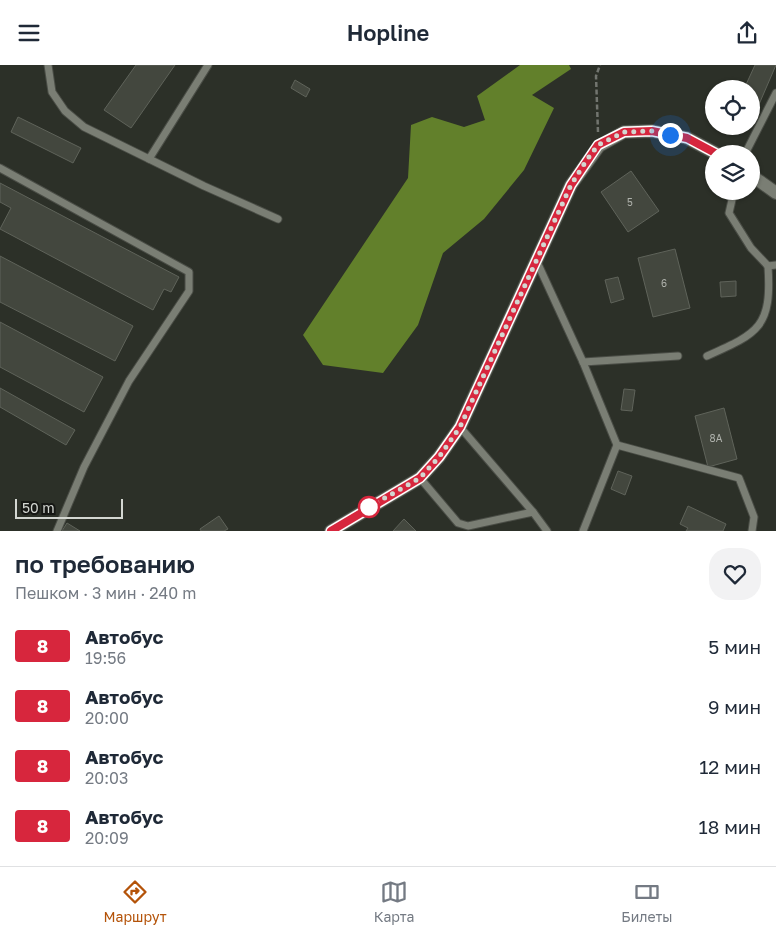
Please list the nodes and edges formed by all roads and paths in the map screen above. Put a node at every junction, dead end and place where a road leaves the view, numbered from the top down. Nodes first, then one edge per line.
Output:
1 (48, 65) edge
2 (208, 65) edge
3 (600, 65) edge
4 (776, 93) edge
5 (598, 145) junction
6 (750, 145) edge
7 (705, 148) edge
8 (149, 159) junction
9 (0, 168) edge
10 (760, 181) edge
11 (776, 193) edge
12 (732, 200) edge
13 (278, 219) dead end
14 (537, 262) junction
15 (772, 266) edge
16 (678, 356) dead end
17 (707, 356) dead end
18 (583, 362) junction
19 (460, 427) junction
20 (617, 445) junction
21 (420, 478) junction
22 (533, 512) junction
23 (56, 531) edge
24 (331, 531) edge
25 (547, 531) edge
26 (583, 531) edge
27 (752, 531) edge

1 - 8 lane
2 - 8 lane
3 - 5 path
4 - 6 lane
5 - 7 street
5 - 14 street
8 - 13 lane
9 - 23 lane
10 - 11 street
12 - 15 lane
14 - 18 lane
14 - 19 street
15 - 17 lane
16 - 18 lane
18 - 20 lane
19 - 21 street
19 - 22 lane
20 - 26 lane
20 - 27 lane
21 - 22 lane
21 - 24 street
22 - 25 lane

